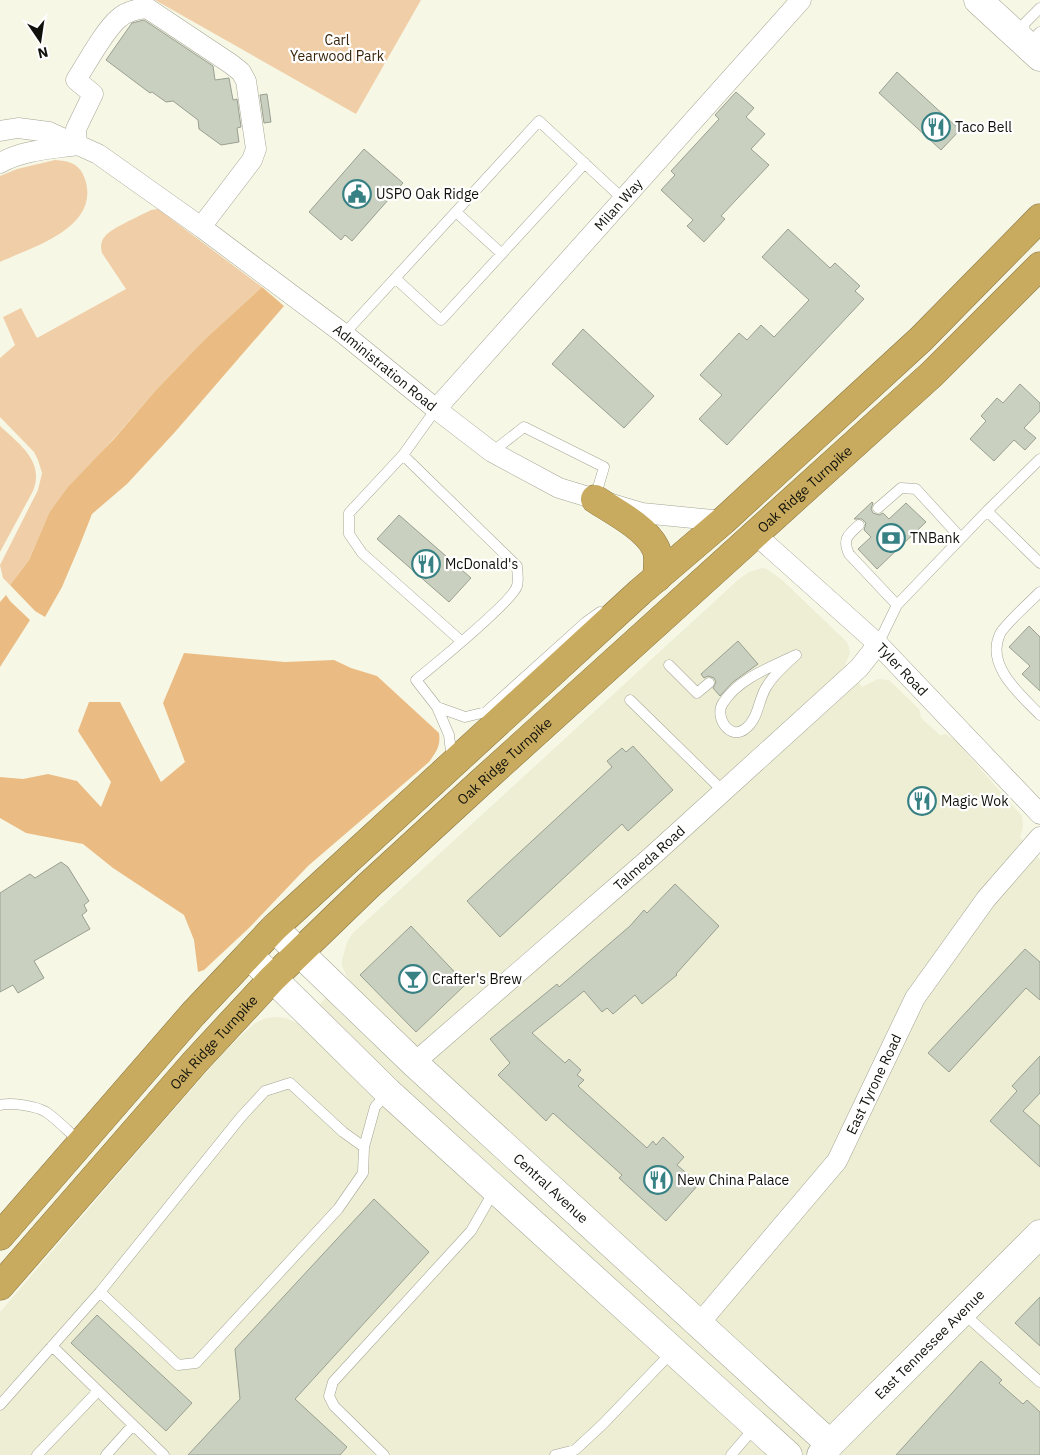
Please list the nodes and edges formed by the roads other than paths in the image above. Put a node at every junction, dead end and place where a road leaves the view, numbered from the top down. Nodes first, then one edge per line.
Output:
1 (801, 0) edge
2 (978, 0) edge
3 (1040, 8) edge
4 (1034, 44) edge
5 (0, 130) edge
6 (77, 145) junction
7 (0, 163) edge
8 (585, 164) junction
9 (623, 199) junction
10 (456, 212) junction
11 (1040, 218) edge
12 (200, 226) junction
13 (502, 254) junction
14 (1040, 266) edge
15 (395, 278) junction
16 (344, 334) junction
17 (436, 409) junction
18 (492, 452) junction
19 (403, 455) junction
20 (1040, 459) edge
21 (595, 499) junction
22 (878, 508) dead end
23 (987, 511) junction
24 (723, 521) junction
25 (859, 525) dead end
26 (755, 534) junction
27 (960, 537) junction
28 (1040, 563) edge
29 (648, 585) junction
30 (1040, 592) edge
31 (897, 604) junction
32 (461, 642) junction
33 (878, 644) junction
34 (796, 655) joint
35 (669, 665) dead end
36 (709, 683) dead end
37 (630, 700) dead end
38 (437, 707) junction
39 (1040, 715) edge
40 (452, 763) junction
41 (723, 791) junction
42 (1040, 814) edge
43 (1040, 837) edge
44 (274, 928) junction
45 (300, 952) junction
46 (249, 955) junction
47 (272, 979) junction
48 (414, 1063) junction
49 (388, 1092) junction
50 (0, 1105) edge
51 (81, 1143) junction
52 (364, 1147) junction
53 (519, 1160) junction
54 (496, 1188) junction
55 (1040, 1234) edge
56 (0, 1236) edge
57 (0, 1286) edge
58 (100, 1292) junction
59 (962, 1312) junction
60 (698, 1325) junction
61 (52, 1346) junction
62 (673, 1351) junction
63 (1040, 1382) edge
64 (98, 1391) junction
65 (780, 1398) junction
66 (0, 1406) edge
67 (133, 1425) junction
68 (756, 1426) junction
69 (825, 1449) edge
70 (37, 1455) edge
71 (106, 1455) edge
72 (164, 1455) edge
73 (384, 1455) edge
74 (555, 1455) edge
75 (732, 1455) edge
76 (788, 1455) edge

1 - 9 street, Milan Way
2 - 4 street
3 - 4 lane
5 - 6 street, Administration Road
6 - 7 street
6 - 12 street, Administration Road
6 - 12 street
8 - 9 lane
8 - 10 lane
8 - 13 lane
9 - 17 street, Milan Way
10 - 13 lane
10 - 15 lane
11 - 24 highway
12 - 16 street, Administration Road
13 - 15 lane
14 - 26 highway, Oak Ridge Turnpike
15 - 16 lane
16 - 17 street, Administration Road
17 - 18 street, Administration Road
17 - 19 lane
18 - 21 street, Administration Road
18 - 21 lane
19 - 32 lane
19 - 32 lane
20 - 23 lane
21 - 24 street, Administration Road
21 - 29 highway
22 - 27 lane
23 - 27 lane
23 - 28 lane
24 - 26 highway
24 - 29 highway
25 - 31 lane
26 - 33 street, Tyler Road
26 - 45 highway, Oak Ridge Turnpike
27 - 31 lane
29 - 38 lane
29 - 40 highway
30 - 39 lane
31 - 33 lane
32 - 38 lane
33 - 41 street, Talmeda Road
33 - 42 street, Tyler Road
34 - 34 lane
35 - 36 lane
37 - 41 lane
38 - 40 lane
40 - 44 highway
41 - 48 street, Talmeda Road
43 - 60 street, East Tyrone Road
44 - 45 street, Central Avenue
44 - 46 highway
45 - 47 highway, Oak Ridge Turnpike
45 - 48 street, Central Avenue
46 - 47 street
46 - 51 highway
47 - 49 street
47 - 57 highway, Oak Ridge Turnpike
48 - 49 street
48 - 53 street, Central Avenue
49 - 52 lane
49 - 54 street
50 - 51 lane
51 - 56 highway
52 - 58 lane
52 - 58 lane
53 - 54 street
53 - 60 street, Central Avenue
54 - 62 street
54 - 73 lane
55 - 59 street, East Tennessee Avenue
58 - 61 lane
59 - 63 lane
59 - 69 street, East Tennessee Avenue
60 - 62 street
60 - 65 street, Central Avenue
61 - 64 lane
61 - 66 lane
62 - 68 street
62 - 74 lane
64 - 67 lane
64 - 70 lane
65 - 68 street
65 - 69 street, Central Avenue
67 - 71 lane
67 - 72 lane
68 - 75 lane
68 - 76 street

